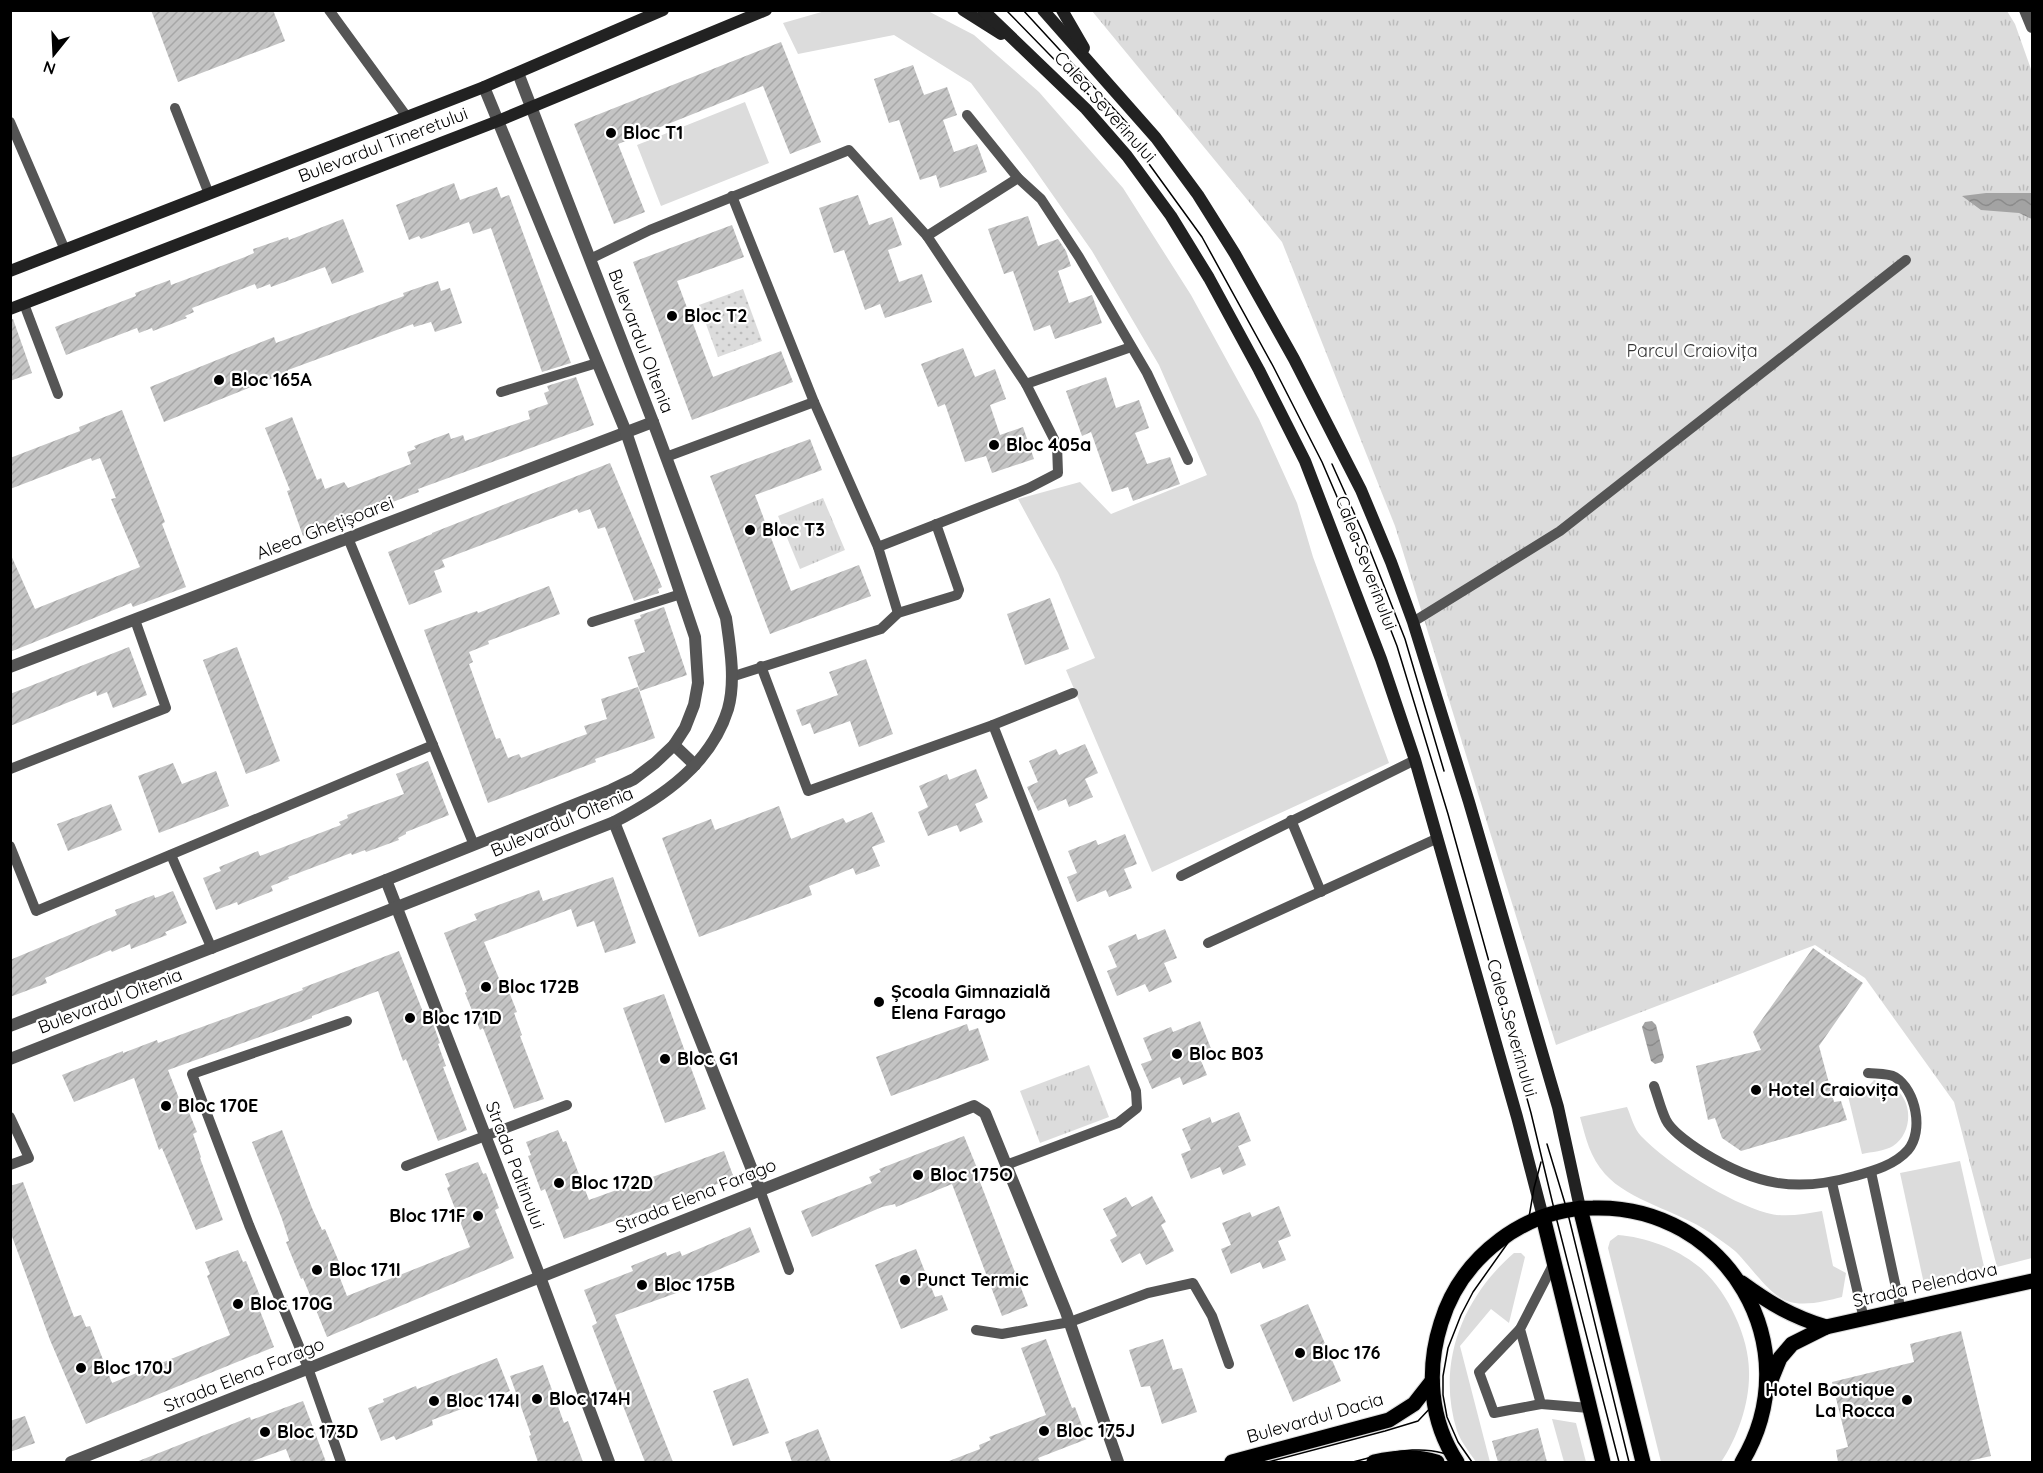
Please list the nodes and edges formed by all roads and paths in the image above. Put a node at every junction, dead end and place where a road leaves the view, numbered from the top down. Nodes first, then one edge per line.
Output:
1 (329, 10) edge
2 (663, 10) edge
3 (766, 10) edge
4 (963, 10) edge
5 (983, 10) edge
6 (1043, 10) edge
7 (1062, 10) edge
8 (2025, 10) edge
9 (649, 14) edge
10 (2032, 27) edge
11 (1018, 44) junction
12 (1096, 70) junction
13 (518, 73) junction
14 (484, 87) junction
15 (530, 107) junction
16 (175, 108) dead end
17 (967, 115) dead end
18 (407, 117) junction
19 (498, 121) junction
20 (10, 122) edge
21 (1018, 178) junction
22 (209, 194) junction
23 (732, 196) junction
24 (927, 236) junction
25 (65, 250) junction
26 (590, 260) junction
27 (1906, 260) dead end
28 (10, 271) edge
29 (24, 304) junction
30 (10, 309) edge
31 (1131, 347) junction
32 (597, 363) junction
33 (1026, 384) junction
34 (501, 392) dead end
35 (58, 394) dead end
36 (814, 402) junction
37 (653, 422) junction
38 (627, 432) junction
39 (666, 457) junction
40 (1188, 460) dead end
41 (936, 524) junction
42 (348, 537) junction
43 (878, 547) junction
44 (681, 594) junction
45 (898, 613) junction
46 (135, 620) junction
47 (592, 622) dead end
48 (1413, 622) junction
49 (760, 666) junction
50 (10, 667) edge
51 (731, 677) junction
52 (1072, 693) dead end
53 (993, 725) junction
54 (674, 744) junction
55 (434, 745) junction
56 (1414, 760) junction
57 (695, 765) junction
58 (10, 769) edge
59 (1291, 820) junction
60 (614, 822) junction
61 (1438, 838) junction
62 (474, 845) junction
63 (10, 846) edge
64 (171, 855) junction
65 (1181, 876) dead end
66 (386, 880) junction
67 (1321, 891) junction
68 (397, 908) junction
69 (1208, 943) dead end
70 (212, 949) junction
71 (347, 1021) dead end
72 (10, 1026) edge
73 (10, 1059) edge
74 (1868, 1073) dead end
75 (1654, 1086) dead end
76 (567, 1105) dead end
77 (10, 1117) edge
78 (484, 1136) junction
79 (10, 1165) edge
80 (1006, 1165) junction
81 (406, 1166) dead end
82 (1871, 1172) junction
83 (1832, 1183) junction
84 (760, 1190) junction
85 (1580, 1208) junction
86 (1543, 1217) junction
87 (1554, 1263) junction
88 (789, 1270) dead end
89 (540, 1277) junction
90 (1739, 1281) junction
91 (2032, 1281) edge
92 (1901, 1311) junction
93 (1864, 1319) junction
94 (1070, 1322) junction
95 (1826, 1327) junction
96 (1520, 1329) junction
97 (976, 1330) dead end
98 (1228, 1364) dead end
99 (309, 1368) junction
100 (1432, 1381) junction
101 (1767, 1389) junction
102 (1541, 1404) junction
103 (1589, 1408) junction
104 (1411, 1460) edge
105 (71, 1462) edge
106 (341, 1462) edge
107 (609, 1462) edge
108 (1118, 1462) edge
109 (1232, 1462) edge
110 (1374, 1462) edge
111 (1437, 1462) edge
112 (1457, 1462) edge
113 (1603, 1462) edge
114 (1643, 1462) edge
115 (1742, 1462) edge

1 - 18 lane
2 - 9 main road, Bulevardul Tineretului
3 - 15 main road, Bulevardul Tineretului
4 - 11 main road
5 - 11 main road, Calea Severinului
6 - 12 main road, Calea Severinului
7 - 12 main road
8 - 10 street
9 - 13 main road, Bulevardul Tineretului
11 - 56 main road, Calea Severinului
12 - 48 main road, Calea Severinului
13 - 14 main road, Bulevardul Tineretului
13 - 15 street, Bulevardul Oltenia
14 - 18 main road, Bulevardul Tineretului
14 - 19 street, Bulevardul Oltenia
15 - 19 main road, Bulevardul Tineretului
15 - 26 street, Bulevardul Oltenia
16 - 22 lane
17 - 21 lane
18 - 22 main road, Bulevardul Tineretului
19 - 29 main road, Bulevardul Tineretului
19 - 32 street, Bulevardul Oltenia
20 - 25 lane
21 - 24 lane
21 - 31 lane
22 - 25 main road, Bulevardul Tineretului
23 - 24 lane
23 - 26 lane
23 - 36 lane
24 - 33 lane
25 - 28 main road, Bulevardul Tineretului
26 - 37 street, Bulevardul Oltenia
27 - 48 lane
29 - 30 main road, Bulevardul Tineretului
29 - 35 lane
31 - 33 lane
31 - 40 lane
32 - 34 lane
32 - 38 street, Bulevardul Oltenia
33 - 41 lane
36 - 39 lane
36 - 43 lane
37 - 38 street, Aleea Ghețișoarei
37 - 39 street, Bulevardul Oltenia
38 - 42 street, Aleea Ghețișoarei
38 - 44 street, Bulevardul Oltenia
39 - 51 street, Bulevardul Oltenia
41 - 43 lane
41 - 45 lane
42 - 46 street, Aleea Ghețișoarei
42 - 55 lane
43 - 45 lane
44 - 47 lane
44 - 54 street, Bulevardul Oltenia
45 - 49 lane
46 - 50 street, Aleea Ghețișoarei
46 - 58 lane
48 - 85 main road, Calea Severinului
49 - 51 lane
49 - 53 lane
51 - 57 street, Bulevardul Oltenia
52 - 53 lane
53 - 80 lane
54 - 57 street
54 - 62 street, Bulevardul Oltenia
55 - 62 lane
55 - 64 lane
56 - 59 lane
56 - 61 main road, Calea Severinului
57 - 60 street, Bulevardul Oltenia
59 - 65 lane
59 - 67 lane
60 - 68 street, Bulevardul Oltenia
60 - 84 street
61 - 67 lane
61 - 86 main road, Calea Severinului
62 - 66 street, Bulevardul Oltenia
63 - 64 lane
64 - 70 lane
66 - 68 street, Strada Paltinului
66 - 70 street, Bulevardul Oltenia
67 - 69 lane
68 - 73 street, Bulevardul Oltenia
68 - 78 street, Strada Paltinului
70 - 72 street, Bulevardul Oltenia
71 - 99 lane
74 - 82 lane
75 - 83 lane
76 - 78 lane
77 - 79 lane
78 - 81 lane
78 - 89 street, Strada Paltinului
80 - 84 street, Strada Elena Farago
80 - 94 street, Strada Elena Farago
82 - 83 lane
82 - 92 lane
83 - 93 lane
84 - 88 lane
84 - 89 street, Strada Elena Farago
85 - 86 main road
85 - 90 main road, Strada Pelendava
85 - 114 main road, Calea Severinului
86 - 87 main road, Calea Severinului
86 - 100 main road
87 - 96 lane
87 - 103 main road, Calea Severinului
89 - 99 street, Strada Elena Farago
89 - 107 street, Strada Paltinului
90 - 95 main road, Strada Pelendava
90 - 101 main road, Strada Pelendava
91 - 92 main road, Strada Pelendava
92 - 93 main road, Strada Pelendava
93 - 95 main road, Strada Pelendava
94 - 97 lane
94 - 98 lane
94 - 108 street, Strada Elena Farago
95 - 101 main road, Strada Pelendava
96 - 102 lane
96 - 102 lane
99 - 105 street, Strada Elena Farago
99 - 106 lane
100 - 109 main road, Bulevardul Dacia
100 - 112 main road
101 - 115 main road, Strada Pelendava
102 - 103 lane
103 - 113 main road, Calea Severinului
104 - 110 main road
104 - 111 main road

